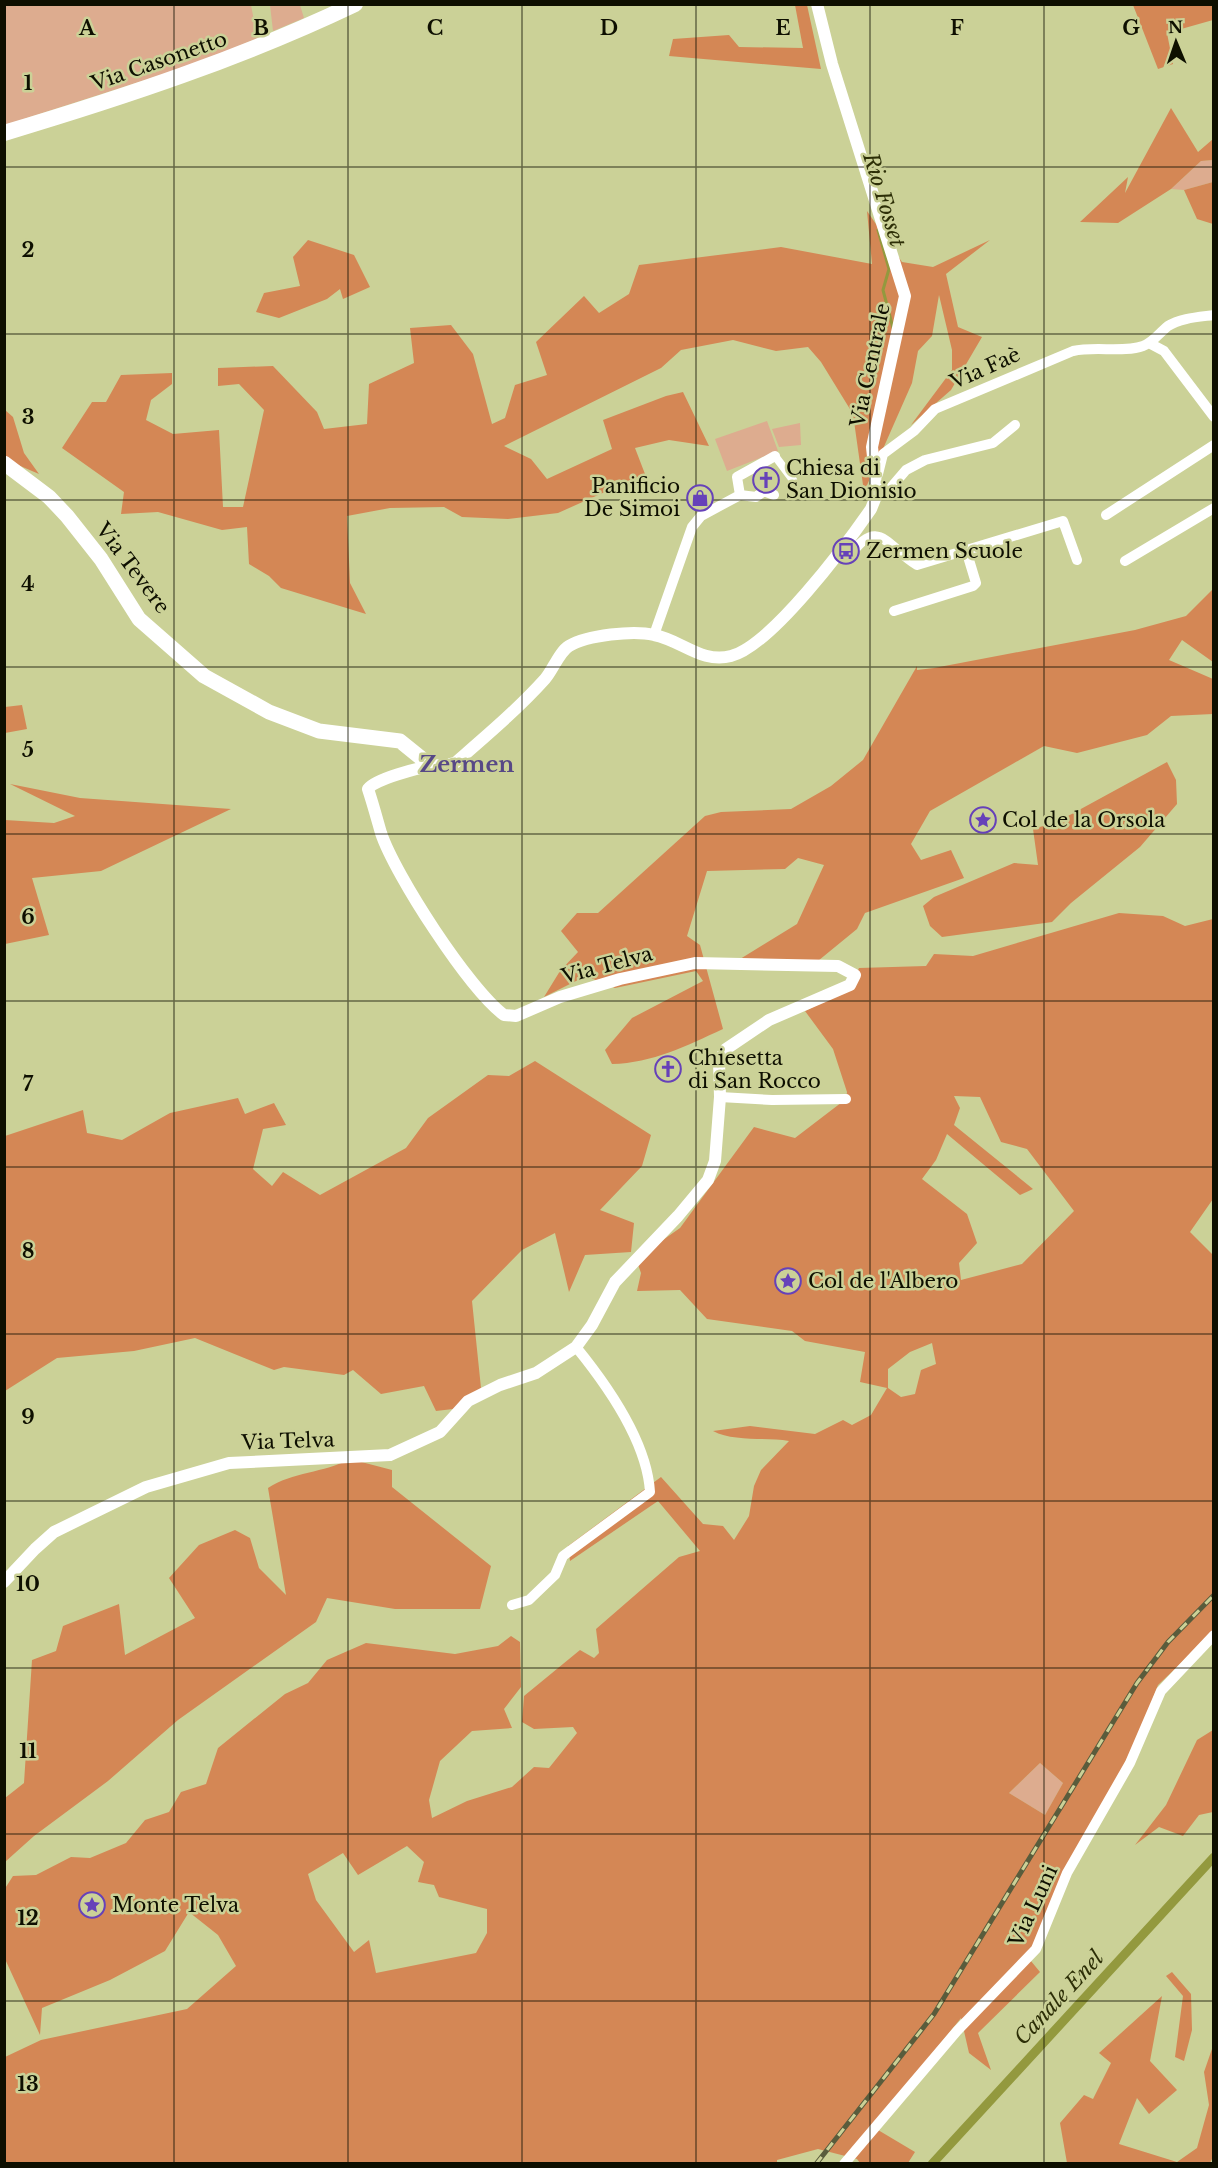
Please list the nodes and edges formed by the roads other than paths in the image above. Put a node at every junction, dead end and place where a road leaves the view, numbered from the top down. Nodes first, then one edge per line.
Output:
1 (355, 4) edge
2 (817, 4) edge
3 (4, 133) edge
4 (1214, 315) edge
5 (1151, 342) junction
6 (1214, 417) edge
7 (1015, 425) dead end
8 (1214, 445) edge
9 (775, 456) joint
10 (4, 463) edge
11 (793, 480) dead end
12 (875, 489) junction
13 (740, 495) junction
14 (774, 495) dead end
15 (1214, 508) edge
16 (1106, 515) dead end
17 (966, 550) junction
18 (836, 555) junction
19 (1077, 560) dead end
20 (1125, 561) dead end
21 (894, 611) dead end
22 (654, 634) junction
23 (431, 766) junction
24 (720, 1097) junction
25 (846, 1099) dead end
26 (576, 1347) junction
27 (4, 1582) edge
28 (512, 1605) dead end
29 (1214, 1635) edge
30 (844, 2163) edge

1 - 3 main road, Via Casonetto
2 - 12 street, Via Centrale
4 - 5 street
5 - 6 street
5 - 12 street, Via Faè
7 - 12 street
8 - 16 street
9 - 11 street
9 - 13 street
10 - 23 main road, Via Tevere
12 - 18 street
13 - 14 street
13 - 22 street
15 - 20 street
17 - 18 street
17 - 19 street
17 - 21 street
18 - 22 street
22 - 23 street
23 - 24 street, Via Telva
24 - 25 street
24 - 26 street, Via Telva
26 - 27 street, Via Telva
26 - 28 street
29 - 30 street, Via Luni

